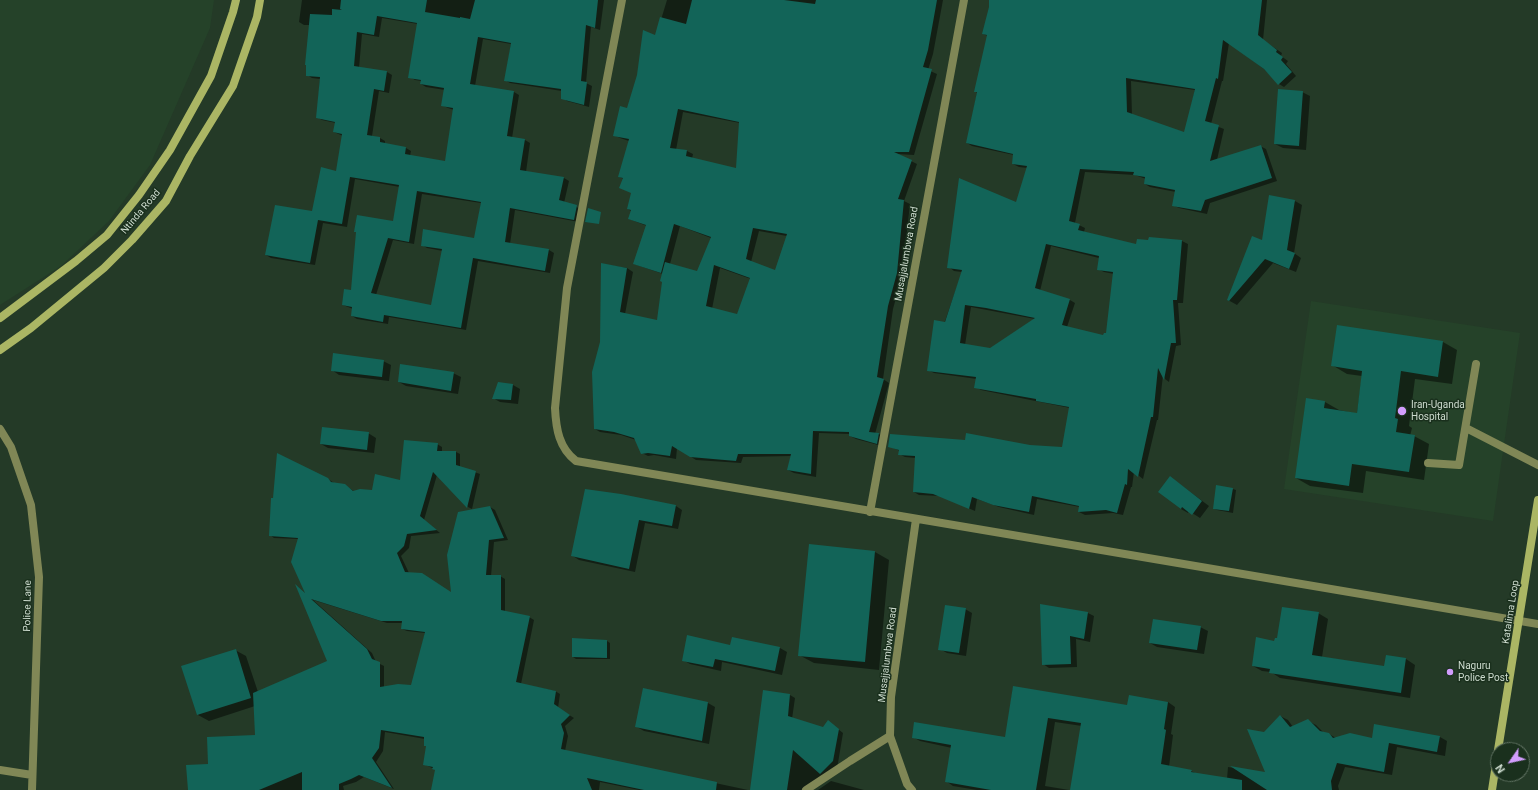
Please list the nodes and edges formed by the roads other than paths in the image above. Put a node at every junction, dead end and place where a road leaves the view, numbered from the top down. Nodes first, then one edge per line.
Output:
1 (236, 0) edge
2 (260, 0) edge
3 (622, 0) edge
4 (964, 0) edge
5 (0, 318) edge
6 (0, 350) edge
7 (1476, 364) dead end
8 (1466, 428) junction
9 (0, 429) edge
10 (1428, 463) dead end
11 (1538, 465) edge
12 (1538, 500) edge
13 (870, 512) junction
14 (916, 519) junction
15 (1519, 621) junction
16 (1538, 624) edge
17 (890, 736) junction
18 (1499, 742) edge
19 (0, 770) edge
20 (32, 775) junction
21 (32, 790) edge
22 (806, 790) edge
23 (912, 790) edge

1 - 5 main road, Ntinda Road
2 - 6 main road, Ntinda Road
3 - 13 street
4 - 13 street, Musajjalumbwa Road
7 - 8 street
8 - 10 street
8 - 11 street
9 - 20 street, Police Lane
12 - 15 main road, Katalima Loop
13 - 14 street
14 - 15 street
14 - 17 street, Musajjalumbwa Road
15 - 16 street
15 - 18 main road, Katalima Loop
17 - 22 street
17 - 23 street, Musajjalumbwa Road
19 - 20 street
20 - 21 street, Police Lane

